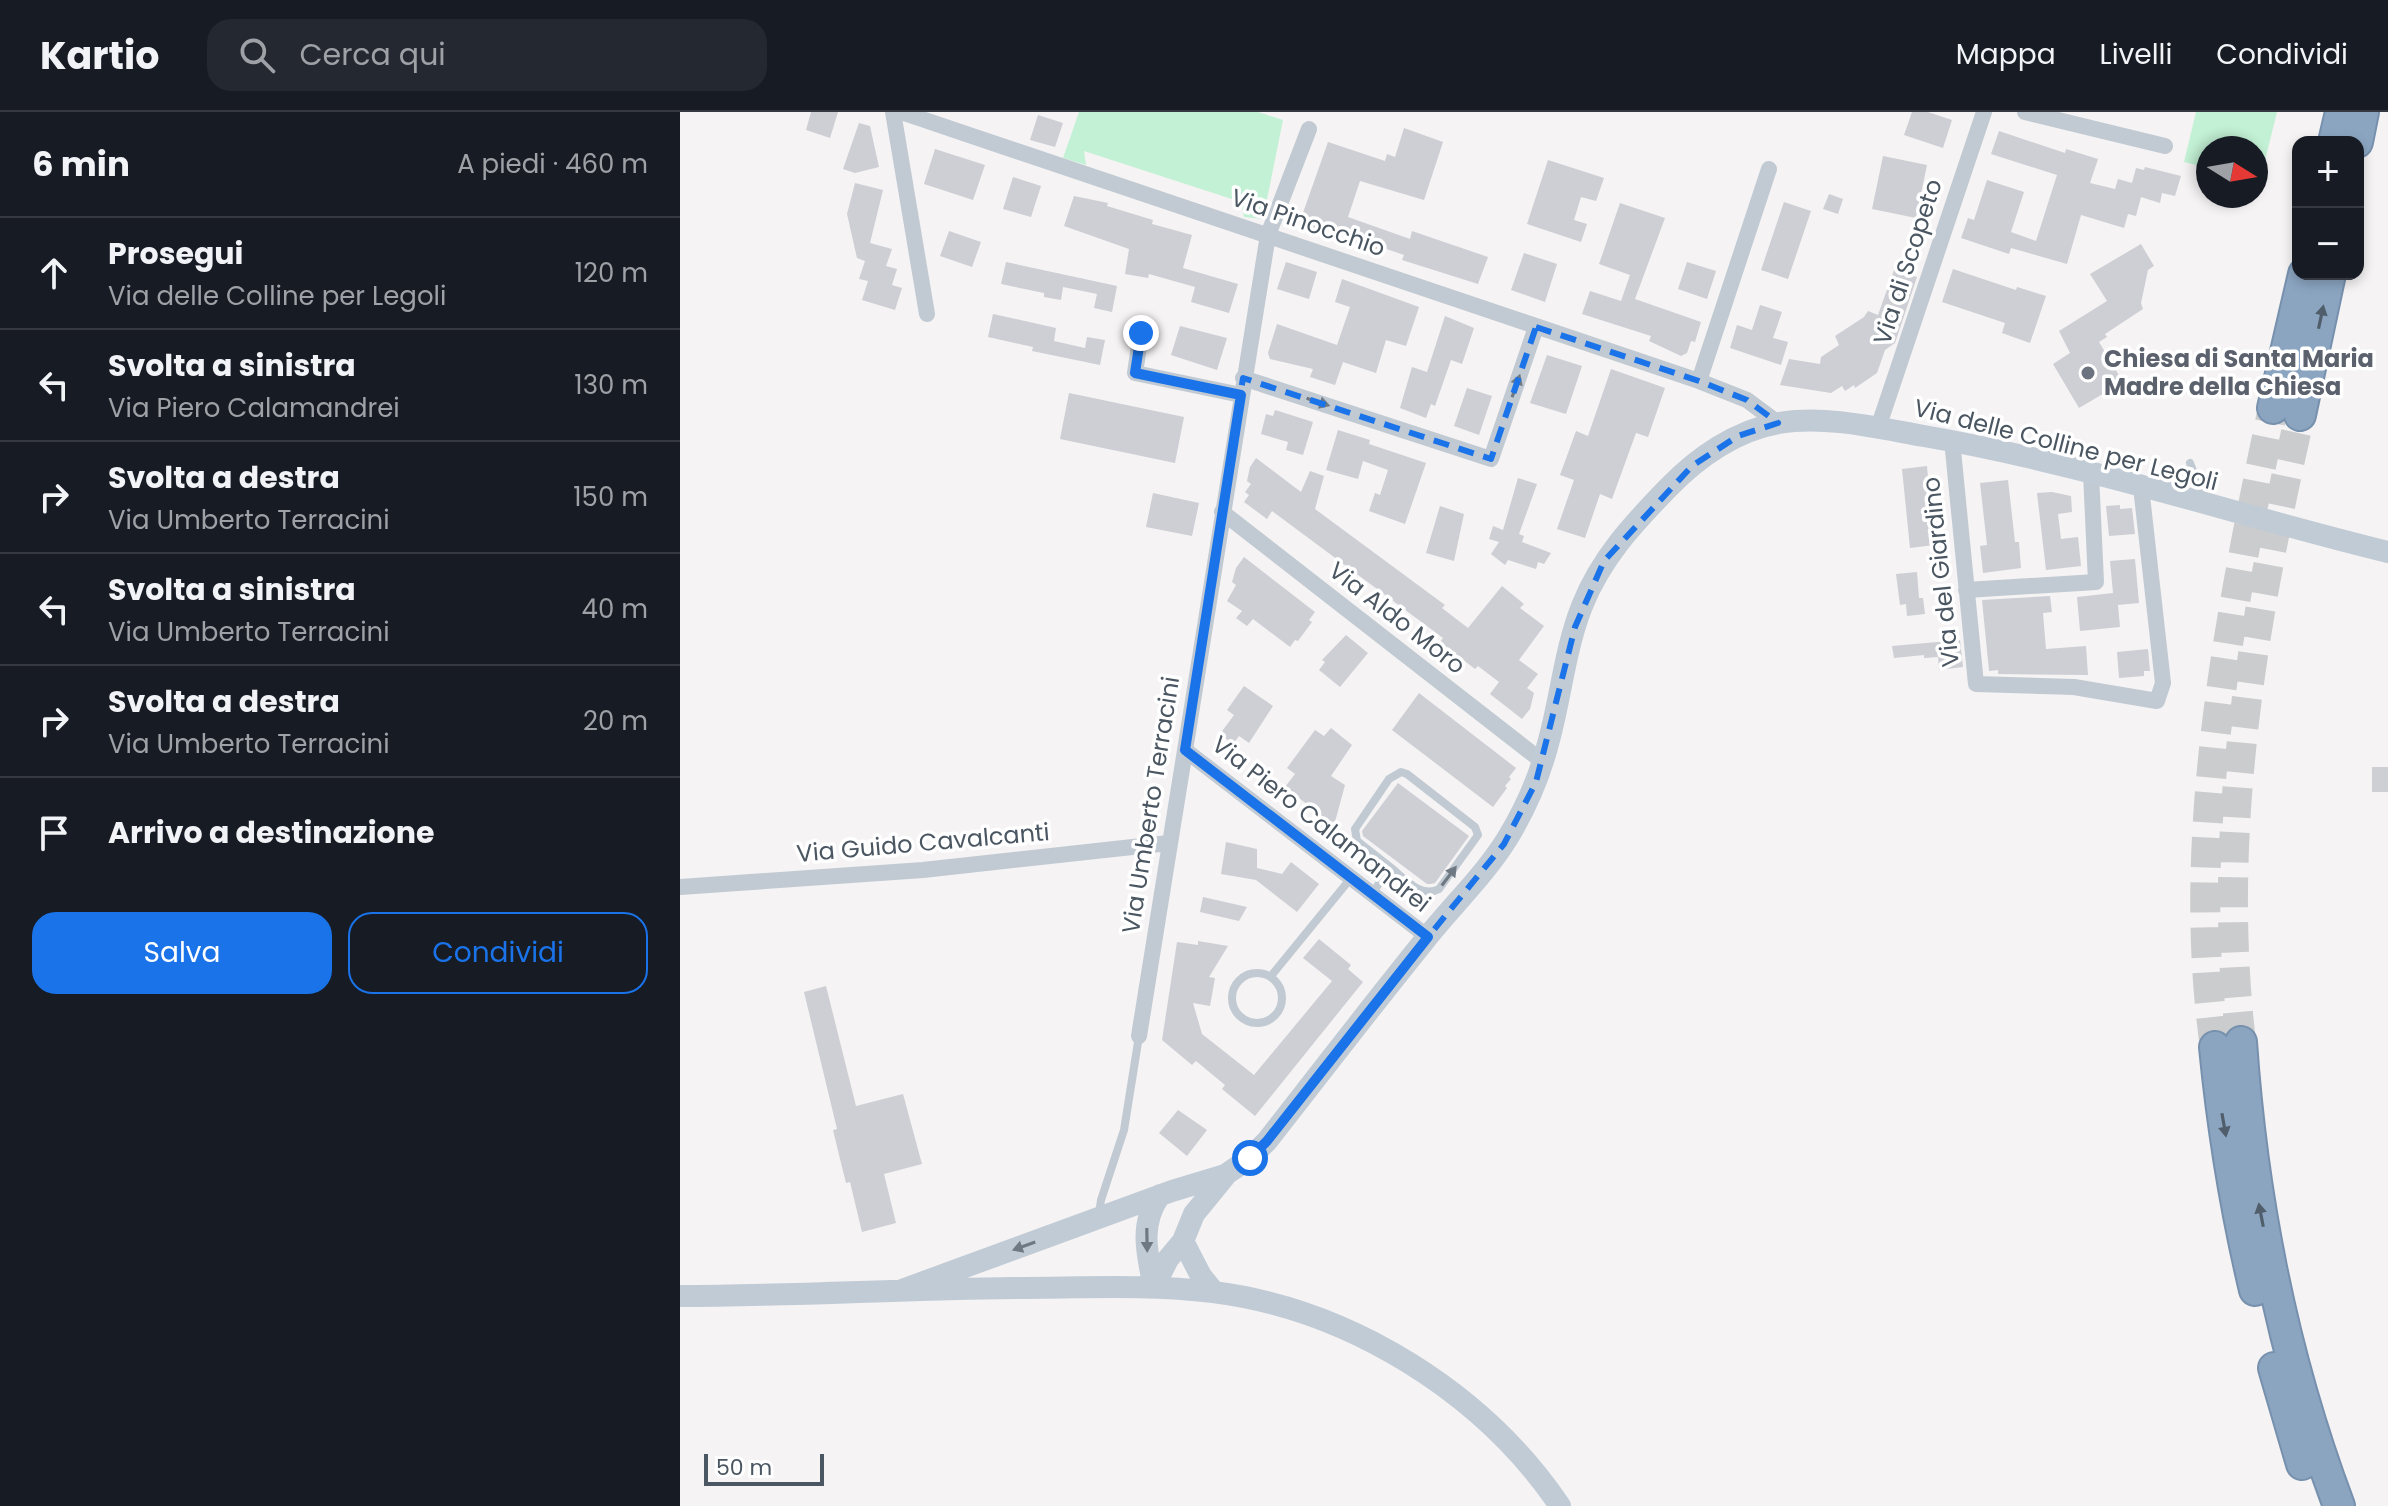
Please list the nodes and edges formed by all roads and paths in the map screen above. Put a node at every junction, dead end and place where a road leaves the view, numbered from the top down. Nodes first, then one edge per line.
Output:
1 (893, 112) edge
2 (901, 112) edge
3 (1984, 112) edge
4 (2025, 112) edge
5 (2341, 112) edge
6 (2363, 112) edge
7 (1309, 129) dead end
8 (2335, 136) edge
9 (2358, 136) edge
10 (2165, 146) dead end
11 (1769, 169) dead end
12 (1268, 235) junction
13 (2303, 280) edge
14 (2328, 280) edge
15 (927, 314) dead end
16 (1536, 327) junction
17 (1141, 333) dead end
18 (1243, 378) junction
19 (1699, 381) junction
20 (1241, 395) junction
21 (1778, 423) junction
22 (1878, 428) junction
23 (1952, 440) junction
24 (2190, 463) dead end
25 (2091, 473) junction
26 (2141, 487) junction
27 (2206, 505) junction
28 (1222, 512) junction
29 (2388, 552) edge
30 (1966, 590) junction
31 (1185, 750) junction
32 (1543, 762) junction
33 (1169, 843) junction
34 (1390, 867) junction
35 (1352, 878) junction
36 (680, 887) edge
37 (1372, 894) junction
38 (1428, 937) junction
39 (1271, 976) junction
40 (1139, 1036) joint
41 (1225, 1175) junction
42 (1160, 1195) junction
43 (1098, 1220) junction
44 (1183, 1241) junction
45 (1154, 1287) junction
46 (902, 1290) junction
47 (1214, 1292) junction
48 (680, 1296) edge
49 (1560, 1506) edge
50 (2317, 1506) edge
51 (2339, 1506) edge

1 - 15 street
2 - 12 street, Via Pinocchio
3 - 22 street, Via di Scopeto
4 - 10 street
5 - 8 highway
6 - 9 highway
7 - 12 street, Via Umberto Terracini
11 - 19 street
12 - 16 street, Via Pinocchio
12 - 18 street, Via Umberto Terracini
13 -> 14 highway
18 -> 16 street
16 - 19 street, Via Pinocchio
17 - 20 street
18 - 20 street, Via Umberto Terracini
19 - 21 street, Via Pinocchio
20 - 28 street, Via Umberto Terracini
21 - 22 street, Via delle Colline per Legoli
21 - 32 street, Via delle Colline per Legoli
22 - 23 street, Via delle Colline per Legoli
23 - 25 street, Via delle Colline per Legoli
23 - 30 street, Via del Giardino
24 - 27 lane
25 - 26 street, Via delle Colline per Legoli
25 - 30 street
26 - 27 street, Via delle Colline per Legoli
26 - 30 street, Via del Giardino
27 - 29 street, Via delle Colline per Legoli
28 - 31 street, Via Umberto Terracini
28 - 32 street, Via Aldo Moro
31 - 33 street, Via Umberto Terracini
31 - 35 street, Via Piero Calamandrei
32 - 38 street, Via delle Colline per Legoli
33 - 36 street, Via Guido Cavalcanti
33 - 40 street, Via Umberto Terracini
34 -> 34 lane
34 - 37 lane
35 - 37 street, Via Piero Calamandrei
35 - 39 lane
37 - 38 street, Via Piero Calamandrei
38 - 41 street, Via delle Colline per Legoli
39 - 39 lane
40 - 43 lane, Via Umberto Terracini
41 - 42 street
41 - 44 street
42 - 43 street
42 -> 45 street
43 -> 46 street
44 - 45 street
44 - 47 street
45 - 46 street
45 - 47 street
46 - 48 street
47 - 49 street
51 -> 50 highway

